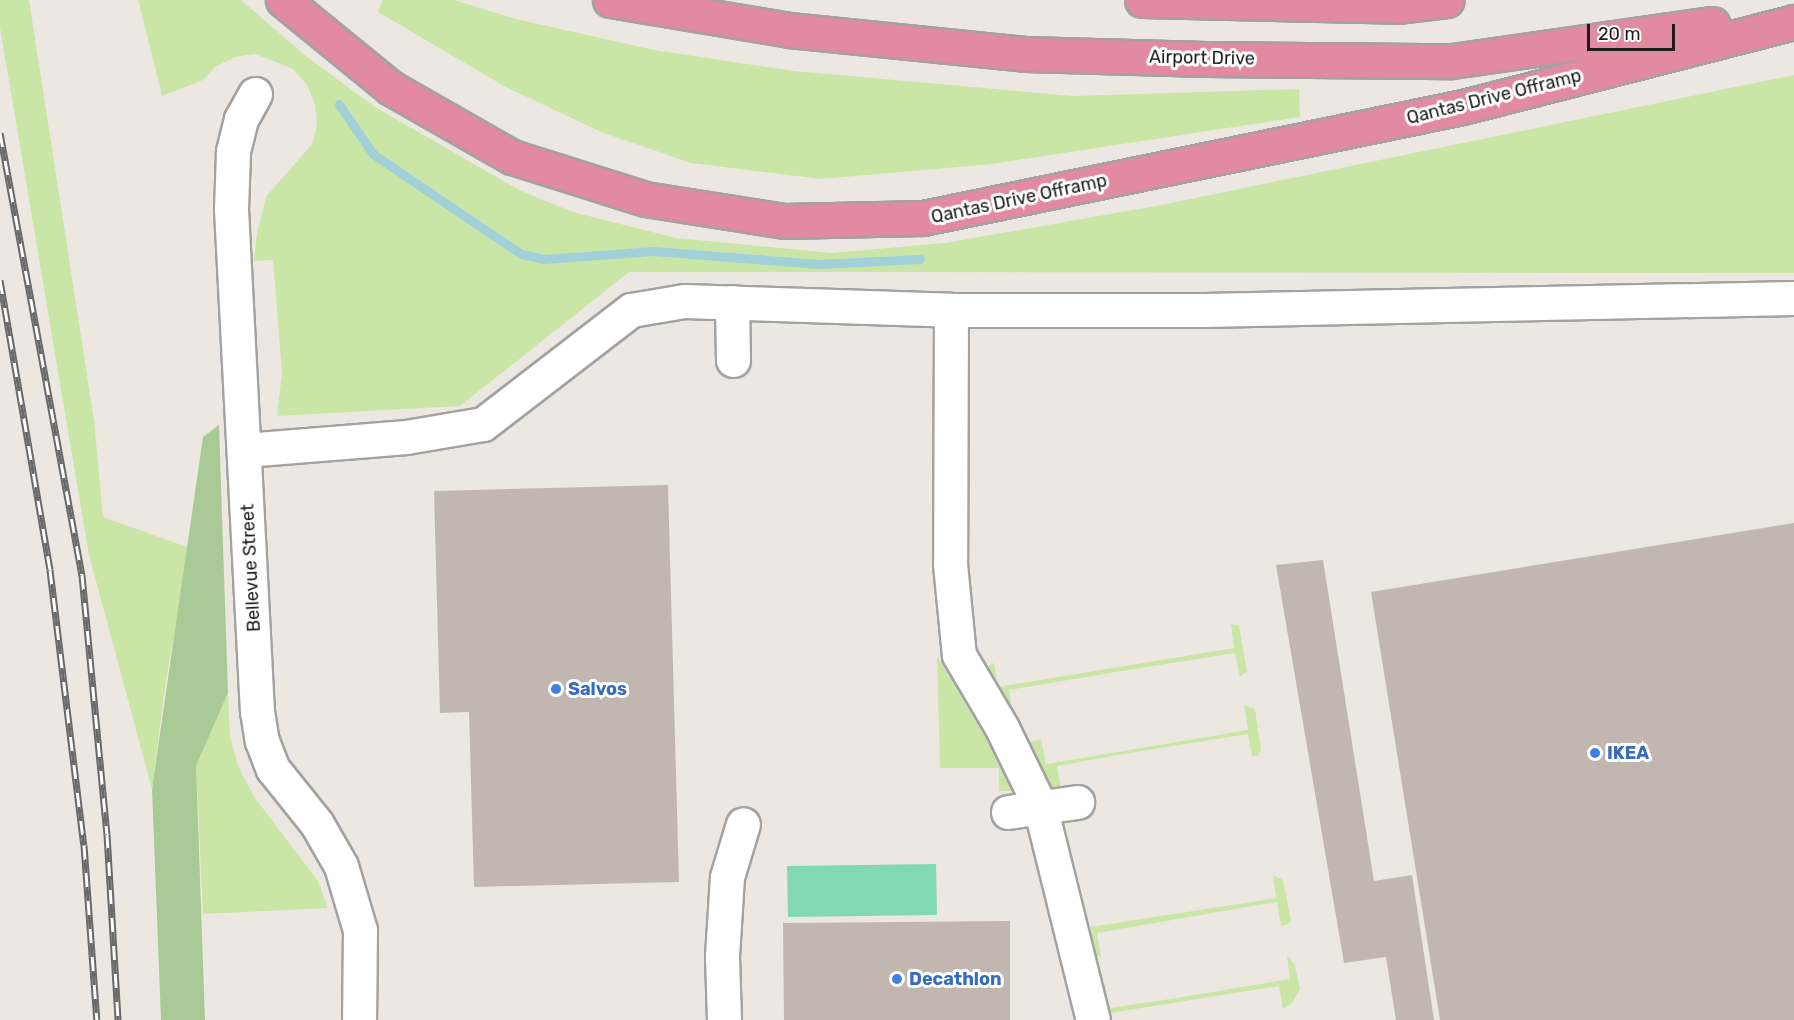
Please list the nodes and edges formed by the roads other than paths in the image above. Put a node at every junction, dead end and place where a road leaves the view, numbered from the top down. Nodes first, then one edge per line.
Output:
1 (283, 0) edge
2 (610, 0) edge
3 (1142, 0) edge
4 (1447, 0) edge
5 (1794, 12) edge
6 (1794, 22) edge
7 (255, 94) dead end
8 (1794, 298) edge
9 (732, 302) junction
10 (951, 310) junction
11 (733, 360) dead end
12 (245, 450) junction
13 (1077, 802) dead end
14 (1024, 809) junction
15 (743, 824) dead end
16 (360, 1020) edge
17 (724, 1020) edge
18 (1093, 1020) edge

1 - 6 highway, Qantas Drive Offramp
2 - 5 highway, Airport Drive
3 - 4 highway
7 - 12 street, Bellevue Street
8 - 10 street
9 - 10 street
9 - 11 street
9 - 12 street
10 - 14 street
12 - 16 street, Bellevue Street
13 - 14 street
14 - 18 street
15 - 17 street

